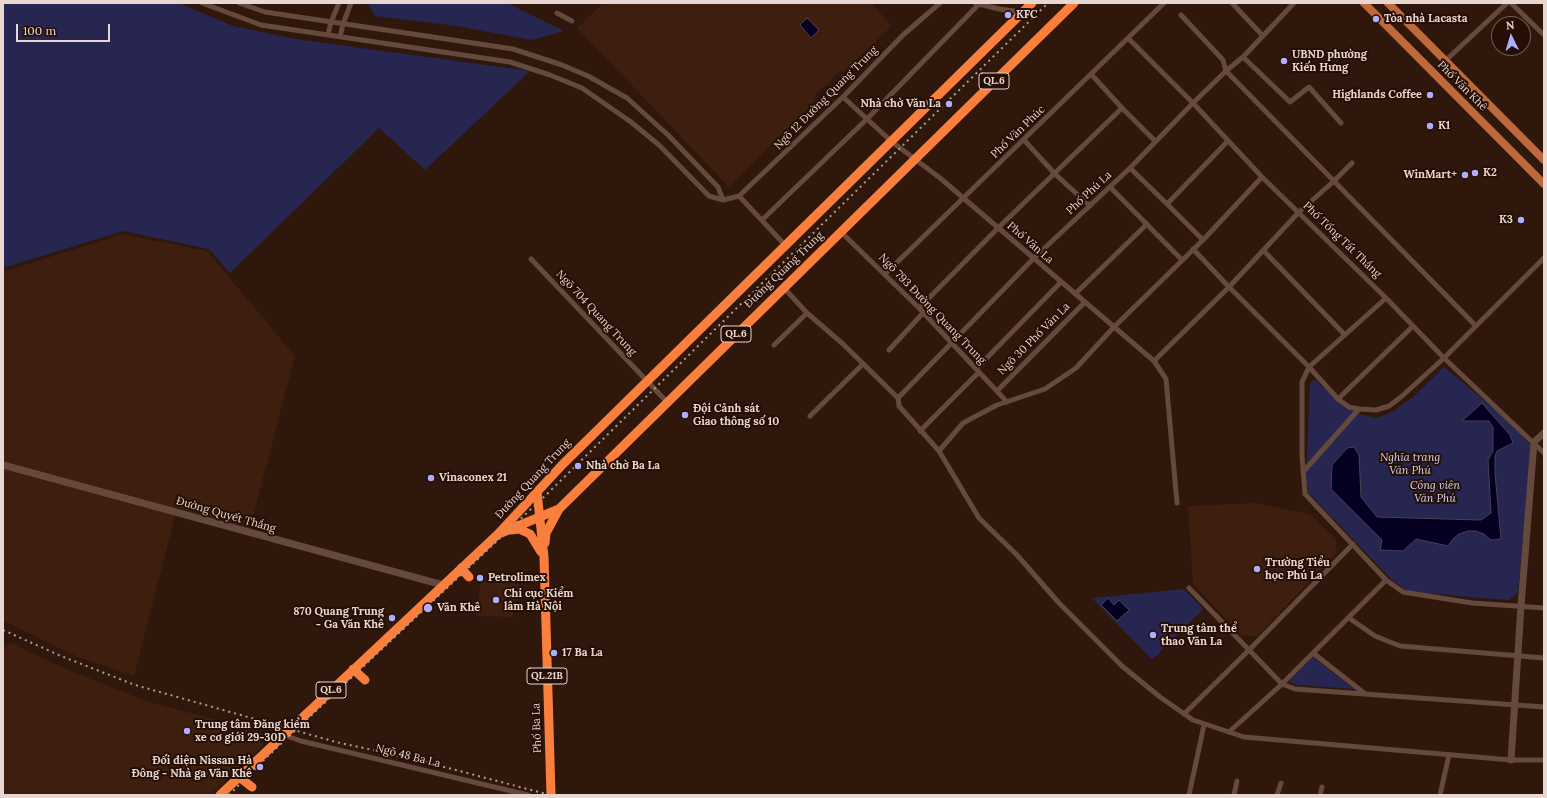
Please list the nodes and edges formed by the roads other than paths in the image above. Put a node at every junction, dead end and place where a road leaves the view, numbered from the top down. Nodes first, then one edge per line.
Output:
1 (202, 3) edge
2 (239, 3) edge
3 (339, 3) edge
4 (351, 3) edge
5 (940, 3) edge
6 (1032, 3) edge
7 (1074, 3) edge
8 (1164, 3) edge
9 (1232, 3) edge
10 (1294, 3) edge
11 (1364, 3) edge
12 (1388, 3) edge
13 (1507, 3) edge
14 (1511, 3) edge
15 (977, 4) edge
16 (1022, 12) junction
17 (557, 13) dead end
18 (1181, 15) dead end
19 (572, 20) dead end
20 (331, 22) junction
21 (343, 24) junction
22 (328, 35) junction
23 (1544, 35) edge
24 (1263, 36) junction
25 (340, 37) junction
26 (1128, 39) junction
27 (1243, 57) junction
28 (1445, 61) junction
29 (1226, 71) junction
30 (1091, 74) junction
31 (843, 97) junction
32 (1193, 103) junction
33 (1122, 108) junction
34 (868, 118) junction
35 (1341, 123) dead end
36 (1024, 140) junction
37 (892, 141) junction
38 (1155, 141) junction
39 (1227, 142) junction
40 (914, 160) junction
41 (1544, 160) edge
42 (1352, 163) dead end
43 (1130, 168) junction
44 (1055, 174) junction
45 (1262, 177) junction
46 (1334, 181) junction
47 (1544, 184) edge
48 (1110, 187) junction
49 (739, 196) junction
50 (963, 198) junction
51 (723, 200) junction
52 (1168, 204) junction
53 (1090, 206) junction
54 (1299, 212) junction
55 (762, 220) junction
56 (1147, 224) junction
57 (998, 228) junction
58 (841, 232) junction
59 (1203, 240) junction
60 (785, 245) junction
61 (1193, 249) junction
62 (1263, 250) junction
63 (1544, 258) edge
64 (531, 259) dead end
65 (1033, 259) junction
66 (1182, 260) junction
67 (885, 274) junction
68 (1061, 282) junction
69 (1228, 287) junction
70 (784, 288) junction
71 (1075, 294) junction
72 (1386, 298) junction
73 (1085, 302) junction
74 (919, 308) junction
75 (807, 313) junction
76 (924, 313) junction
77 (1413, 326) junction
78 (1476, 326) junction
79 (1114, 327) junction
80 (1345, 334) junction
81 (952, 342) junction
82 (774, 345) dead end
83 (889, 350) dead end
84 (1444, 358) junction
85 (1154, 361) junction
86 (863, 364) junction
87 (1309, 367) junction
88 (978, 370) junction
89 (646, 381) junction
90 (997, 391) junction
91 (898, 398) junction
92 (1338, 399) junction
93 (667, 402) junction
94 (1007, 402) junction
95 (1359, 409) junction
96 (810, 416) dead end
97 (920, 431) junction
98 (1544, 433) edge
99 (1534, 442) junction
100 (939, 451) junction
101 (1544, 453) edge
102 (3, 465) edge
103 (1303, 472) junction
104 (537, 492) junction
105 (1177, 502) dead end
106 (559, 509) junction
107 (539, 517) junction
108 (498, 534) junction
109 (1352, 544) junction
110 (544, 557) junction
111 (461, 568) junction
112 (469, 577) dead end
113 (1386, 580) junction
114 (443, 585) junction
115 (1189, 588) dead end
116 (1521, 606) junction
117 (1544, 608) edge
118 (1349, 618) junction
119 (1249, 650) junction
120 (1313, 653) junction
121 (1518, 657) junction
122 (1544, 658) edge
123 (353, 669) junction
124 (365, 680) dead end
125 (1282, 684) junction
126 (1365, 694) junction
127 (1515, 705) junction
128 (1544, 707) edge
129 (1184, 714) junction
130 (1204, 725) junction
131 (1229, 732) junction
132 (284, 735) junction
133 (1449, 755) junction
134 (1511, 760) junction
135 (1544, 760) edge
136 (240, 777) junction
137 (1237, 782) dead end
138 (1281, 783) dead end
139 (1322, 786) dead end
140 (252, 787) dead end
141 (220, 795) edge
142 (528, 795) edge
143 (551, 795) edge
144 (1189, 795) edge
145 (1234, 795) edge
146 (1278, 795) edge
147 (1320, 795) edge
148 (1440, 795) edge

1 - 22 street
2 - 20 street
3 - 20 street
4 - 21 street
5 - 31 street, Ngõ 12 Đường Quang Trung
6 - 16 highway, Đường Quang Trung / QL.6
7 - 40 highway, Đường Quang Trung / QL.6
8 - 26 street, Phố Văn Phúc
9 - 24 street
10 - 24 street, Phố Phú La
11 - 47 main road, Phố Văn Khê
12 - 28 main road, Phố Văn Khê
13 - 28 street
14 - 23 street
15 - 16 street
15 - 34 street
16 - 37 highway, Đường Quang Trung / QL.6
17 - 19 street
18 - 29 street
20 - 21 street
20 - 22 street
21 - 25 street
21 - 51 street
22 - 25 street
24 - 27 street, Phố Phú La
25 - 51 street
26 - 30 street, Phố Văn Phúc
26 - 32 street, Phố Tống Tất Thắng
27 - 29 street, Phố Phú La
27 - 35 street
28 - 41 main road, Phố Văn Khê
29 - 32 street, Phố Phú La
29 - 46 street
30 - 33 street
30 - 36 street, Phố Văn Phúc
31 - 34 street, Phố Văn La
31 - 49 street, Ngõ 12 Đường Quang Trung
32 - 38 street, Phố Phú La
32 - 39 street, Phố Tống Tất Thắng
33 - 38 street
33 - 44 street
34 - 37 street, Phố Văn La
34 - 55 street
36 - 44 street
36 - 50 street, Phố Văn Phúc
37 - 40 street, Phố Văn La
37 - 60 highway, Đường Quang Trung / QL.6
38 - 43 street, Phố Phú La
39 - 45 street, Phố Tống Tất Thắng
39 - 52 street
40 - 50 street, Phố Văn La
40 - 58 highway, Đường Quang Trung / QL.6
42 - 46 street
43 - 48 street, Phố Phú La
43 - 52 street
44 - 53 street
44 - 57 street
45 - 54 street, Phố Tống Tất Thắng
45 - 59 street
46 - 54 street
46 - 78 street
48 - 53 street, Phố Phú La
48 - 56 street
49 - 51 street, Ngõ 12 Đường Quang Trung
49 - 55 street
50 - 57 street, Phố Văn La
50 - 67 street, Phố Văn Phúc
52 - 59 street
53 - 65 street, Phố Phú La
54 - 62 street
54 - 72 street, Phố Tống Tất Thắng
55 - 60 street
56 - 66 street
56 - 71 street
57 - 65 street, Phố Văn La
57 - 74 street
58 - 67 street, Ngõ 793 Đường Quang Trung
58 - 70 highway, Đường Quang Trung / QL.6
59 - 61 street
60 - 89 highway, Đường Quang Trung / QL.6
61 - 66 street
61 - 69 street
62 - 69 street
62 - 80 street
63 - 78 street
64 - 89 street, Ngõ 704 Quang Trung
65 - 68 street, Phố Văn La
65 - 81 street, Phố Phú La
66 - 79 street
67 - 74 street, Ngõ 793 Đường Quang Trung
68 - 71 street, Phố Văn La
68 - 88 street
69 - 85 street
69 - 87 street
70 - 75 street
70 - 93 highway, Đường Quang Trung / QL.6
71 - 73 street, Phố Văn La
72 - 77 street, Phố Tống Tất Thắng
72 - 80 street
73 - 79 street, Phố Văn La
73 - 90 street, Ngõ 30 Phố Văn La
74 - 76 street, Ngõ 793 Đường Quang Trung
75 - 82 street
75 - 86 street
76 - 81 street, Ngõ 793 Đường Quang Trung
76 - 83 street
77 - 84 street, Phố Tống Tất Thắng
77 - 92 street
78 - 84 street
79 - 85 street, Phố Văn La
79 - 94 street
80 - 87 street
81 - 88 street, Ngõ 793 Đường Quang Trung
81 - 91 street, Phố Phú La
84 - 95 street
84 - 99 street, Phố Tống Tất Thắng
85 - 105 street, Phố Văn La
86 - 91 street
86 - 96 street
87 - 92 street
87 - 103 street
88 - 90 street, Ngõ 793 Đường Quang Trung
88 - 97 street
89 - 93 street, Ngõ 704 Quang Trung
89 - 104 highway, Đường Quang Trung / QL.6
90 - 94 street, Ngõ 793 Đường Quang Trung
91 - 97 street
92 - 95 street
93 - 106 highway, Đường Quang Trung / QL.6
94 - 100 street
95 - 103 street
97 - 100 street
98 - 99 street
99 - 101 street, Phố Tống Tất Thắng
99 - 116 street
100 - 129 street
102 - 114 street, Đường Quyết Thắng
103 - 109 street
104 - 107 highway, Phố Ba La / QL.21B
104 - 108 highway, Đường Quang Trung / QL.6
106 - 107 highway, Đường Quang Trung / QL.6
106 - 110 highway
107 - 108 highway, Đường Quang Trung / QL.6
107 - 110 highway, Phố Ba La / QL.21B
108 - 110 highway
108 - 111 highway, Đường Quang Trung / QL.6
109 - 113 street
109 - 119 street
110 - 143 highway, Phố Ba La / QL.21B
111 - 112 highway
111 - 114 highway, Đường Quang Trung / QL.6
113 - 116 street
113 - 118 street
114 - 123 highway, Đường Quang Trung / QL.6
115 - 119 street
116 - 117 street
116 - 121 street
118 - 120 street
118 - 121 street
119 - 125 street
119 - 129 street
120 - 125 street
120 - 126 street
121 - 122 street
121 - 127 street
123 - 124 highway
123 - 132 highway, Đường Quang Trung / QL.6
125 - 126 street
125 - 131 street
126 - 127 street
127 - 128 street
127 - 134 street
129 - 130 street
130 - 131 street
130 - 144 street
131 - 133 street
132 - 136 highway, Đường Quang Trung / QL.6
132 - 142 street, Ngõ 48 Ba La
133 - 134 street
133 - 148 street
134 - 135 street
136 - 140 highway
136 - 141 highway, Đường Quang Trung / QL.6
137 - 145 street
138 - 146 street
139 - 147 street

